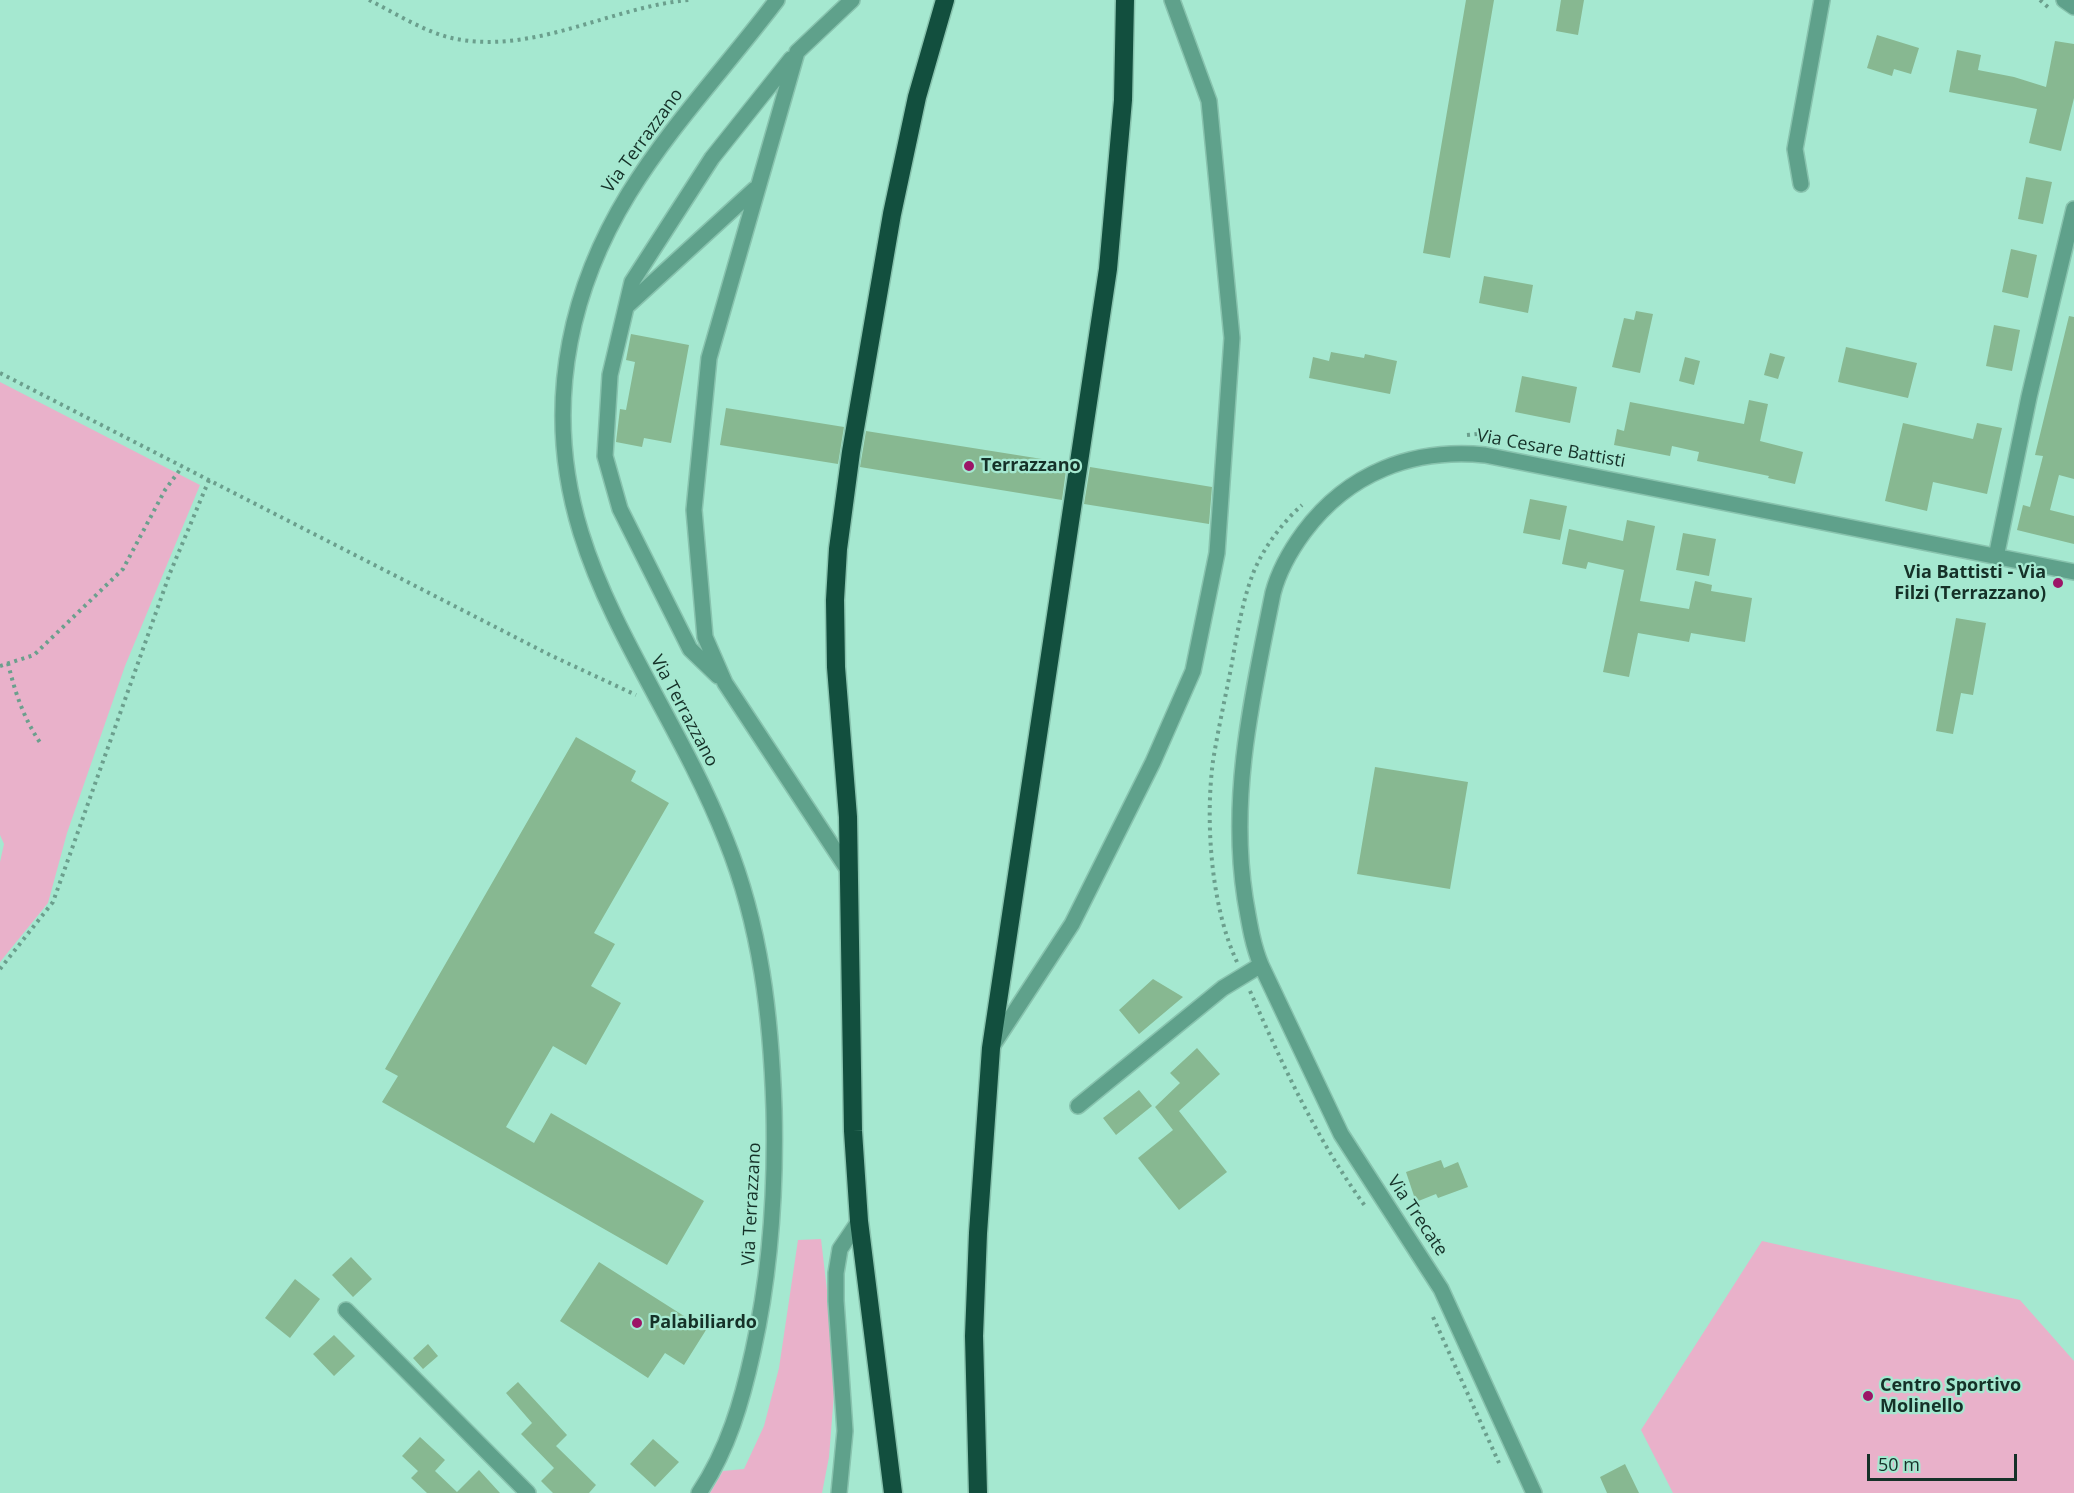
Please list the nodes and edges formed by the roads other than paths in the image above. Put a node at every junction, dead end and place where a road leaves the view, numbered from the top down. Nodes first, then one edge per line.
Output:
1 (777, 0) edge
2 (852, 0) edge
3 (945, 0) edge
4 (1125, 0) edge
5 (1172, 0) edge
6 (1822, 0) edge
7 (2064, 0) edge
8 (2074, 7) edge
9 (797, 52) junction
10 (1801, 184) dead end
11 (755, 189) junction
12 (2074, 209) edge
13 (626, 306) junction
14 (1996, 557) junction
15 (2074, 572) edge
16 (725, 682) junction
17 (850, 873) junction
18 (1261, 964) junction
19 (991, 1048) junction
20 (1078, 1106) dead end
21 (859, 1221) junction
22 (346, 1310) dead end
23 (528, 1493) edge
24 (699, 1493) edge
25 (839, 1493) edge
26 (893, 1493) edge
27 (978, 1493) edge
28 (1534, 1493) edge

1 - 24 street, Via Terrazzano
2 - 9 street
3 - 17 highway
4 - 19 highway
5 - 19 street
6 - 10 street
7 - 8 street
9 - 11 street
9 - 13 street
11 - 13 street
11 - 16 street
12 - 14 street
13 - 16 street
14 - 15 street, Via Cesare Battisti
14 - 18 street, Via Cesare Battisti
16 - 17 street
17 - 21 highway
18 - 20 street
18 - 28 street, Via Trecate
19 - 27 highway
21 - 25 street
21 - 26 highway
22 - 23 street

